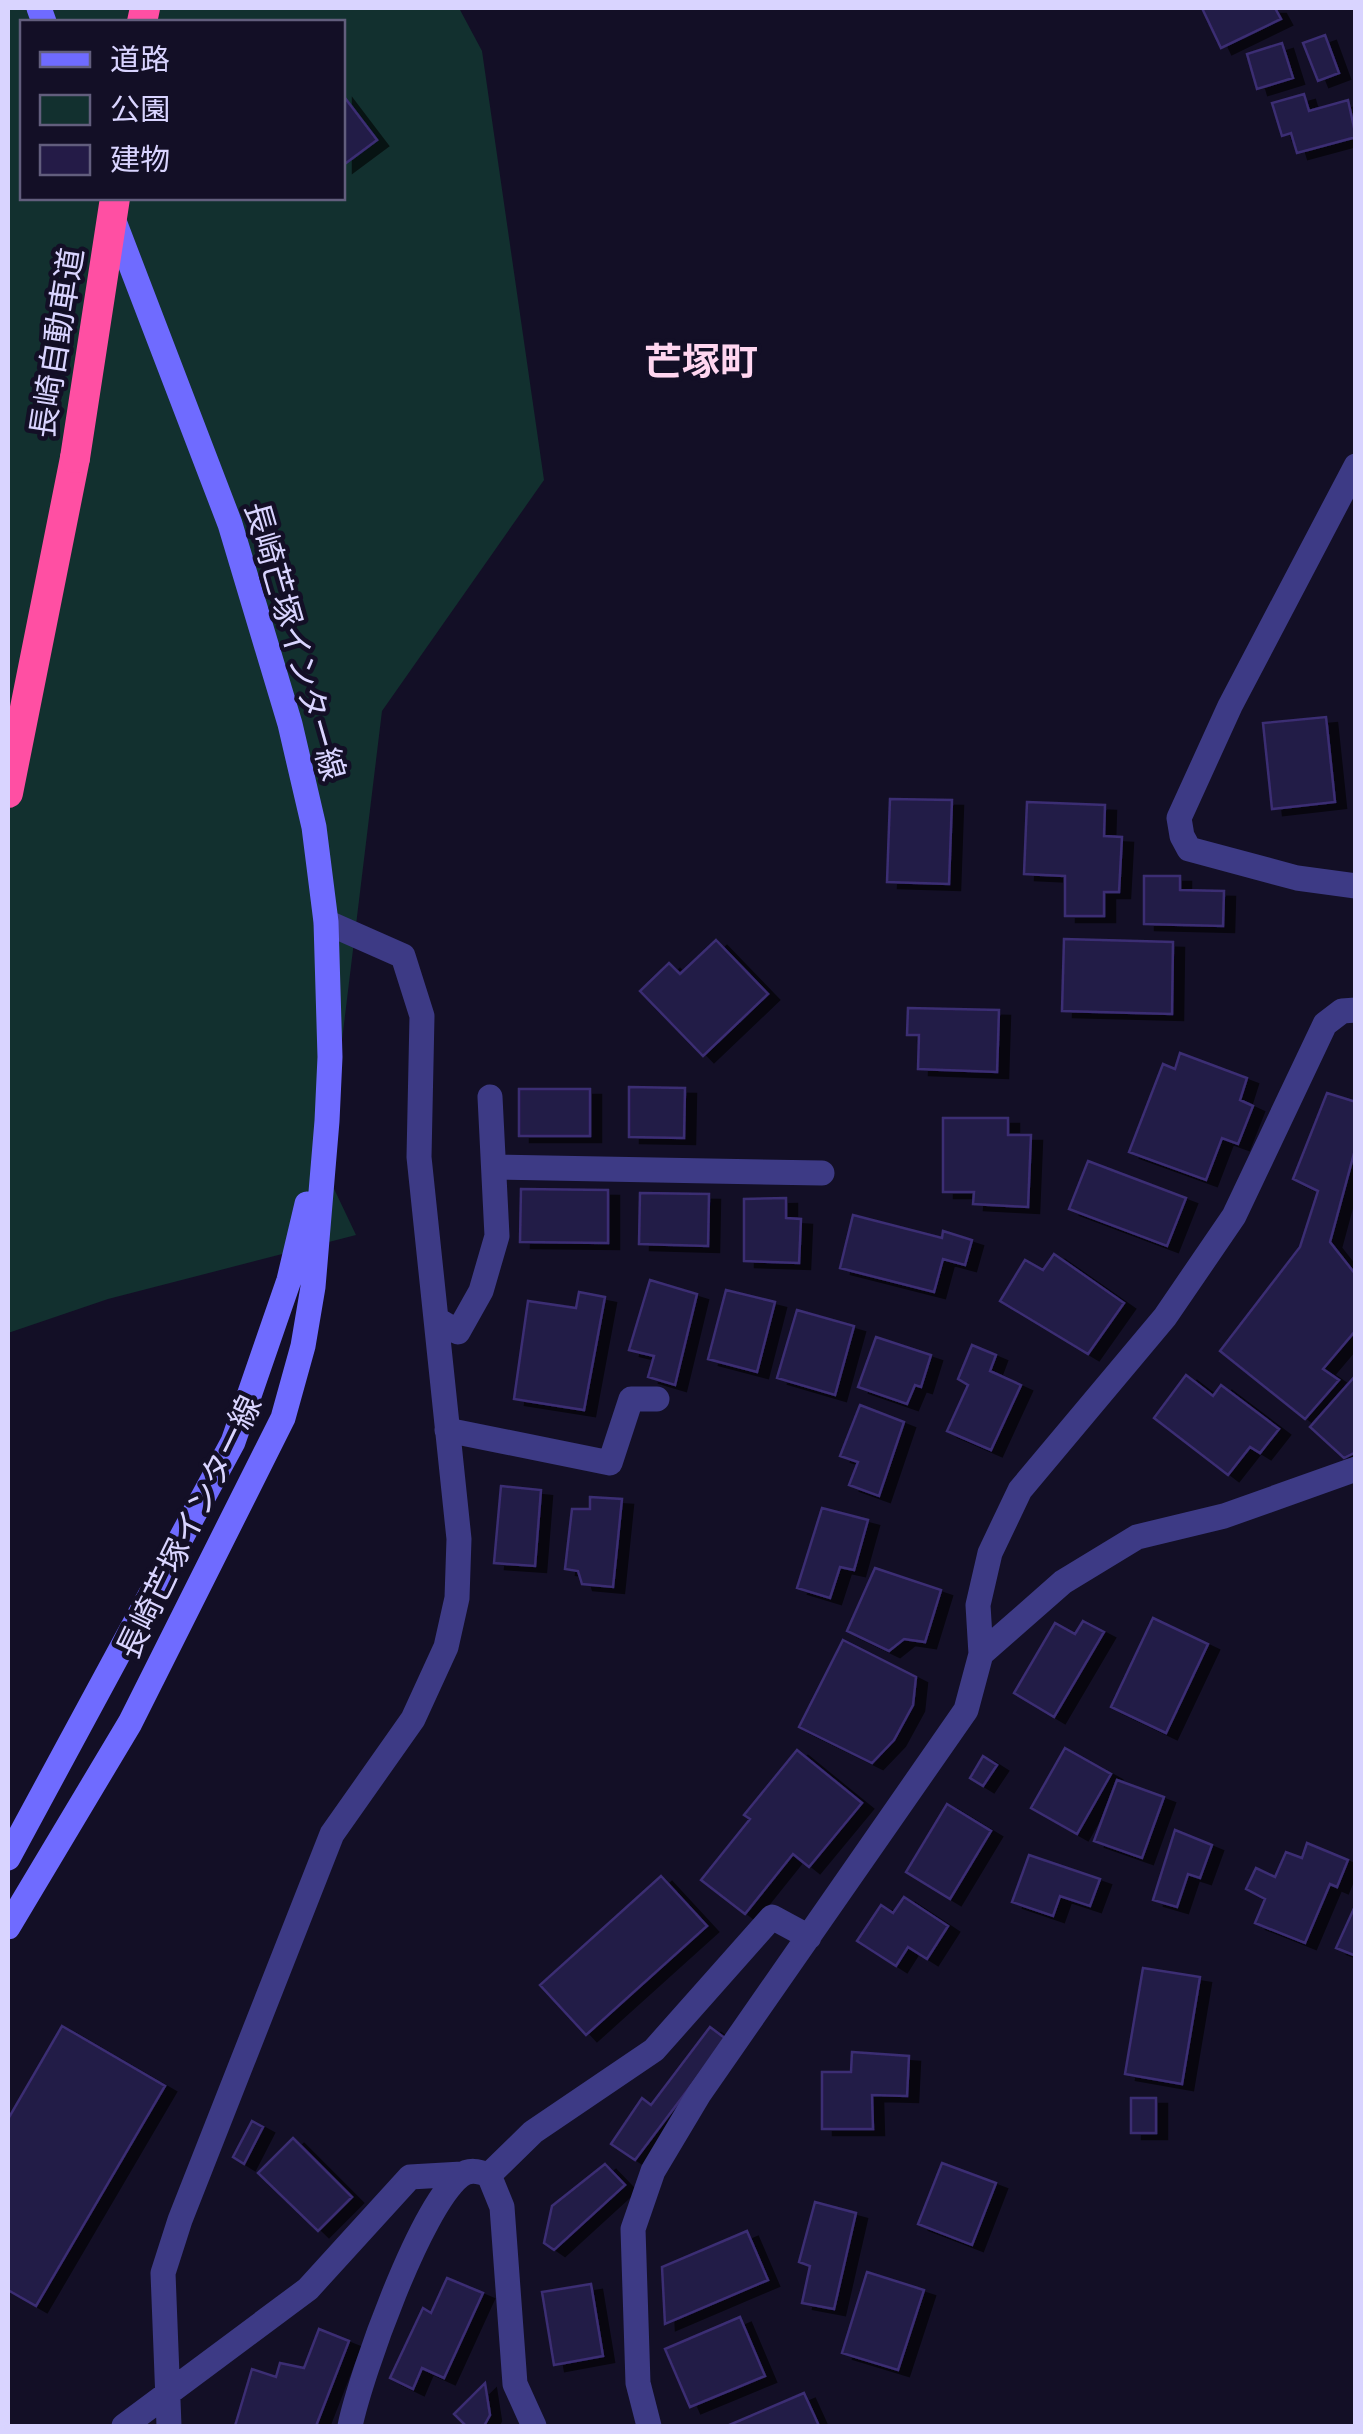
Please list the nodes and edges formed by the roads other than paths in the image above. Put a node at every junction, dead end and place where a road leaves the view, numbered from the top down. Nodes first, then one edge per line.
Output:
1 (107, 200) edge
2 (115, 200) edge
3 (1356, 466) edge
4 (8, 794) edge
5 (1356, 886) edge
6 (326, 922) junction
7 (1356, 1010) edge
8 (490, 1097) dead end
9 (327, 1121) junction
10 (494, 1168) junction
11 (822, 1173) dead end
12 (436, 1319) junction
13 (657, 1398) dead end
14 (448, 1430) junction
15 (1356, 1469) edge
16 (981, 1654) junction
17 (8, 1858) edge
18 (8, 1927) edge
19 (809, 1938) junction
20 (462, 2174) junction
21 (489, 2175) junction
22 (167, 2394) junction
23 (124, 2426) edge
24 (168, 2426) edge
25 (350, 2426) edge
26 (534, 2426) edge
27 (649, 2426) edge

1 - 6 main road, 長崎芒塚インター線
2 - 4 highway, 長崎自動車道, bridge
3 - 5 street
6 - 9 main road, 長崎芒塚インター線
6 - 12 street
7 - 16 street
8 - 10 street
9 - 17 main road, 長崎芒塚インター線
9 - 18 main road, 長崎芒塚インター線
10 - 11 street
10 - 12 street
12 - 14 street
13 - 14 street
14 - 22 street
15 - 16 street
16 - 19 street
19 - 21 street
19 - 27 street
20 - 21 street
20 - 22 street
20 - 25 street
21 - 26 street
22 - 23 street
22 - 24 street

